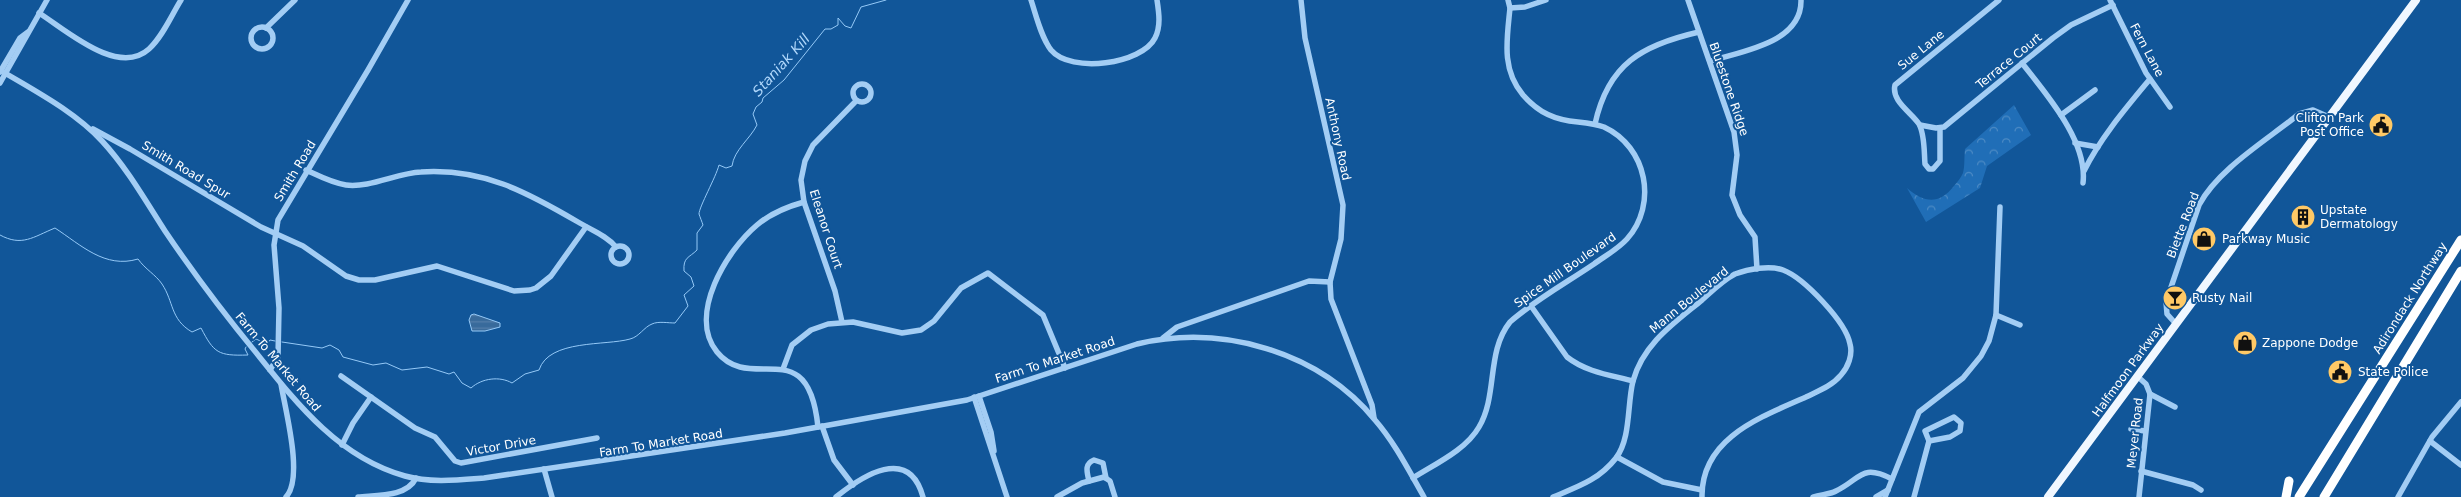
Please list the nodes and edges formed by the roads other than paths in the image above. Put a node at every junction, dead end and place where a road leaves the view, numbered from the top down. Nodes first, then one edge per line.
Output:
1 (47, 0) edge
2 (181, 0) edge
3 (295, 0) edge
4 (408, 0) edge
5 (1030, 0) edge
6 (1157, 0) edge
7 (1301, 0) edge
8 (1508, 0) edge
9 (1546, 0) edge
10 (1688, 0) edge
11 (1801, 0) edge
12 (1999, 0) edge
13 (2416, 0) edge
14 (2112, 2) edge
15 (1510, 8) junction
16 (39, 13) junction
17 (266, 28) dead end
18 (1699, 32) junction
19 (1711, 62) junction
20 (2022, 63) junction
21 (2, 71) edge
22 (2150, 79) junction
23 (0, 83) edge
24 (2095, 90) dead end
25 (856, 101) dead end
26 (2170, 107) dead end
27 (2061, 115) junction
28 (2329, 117) junction
29 (1595, 124) junction
30 (86, 125) junction
31 (1920, 125) junction
32 (1940, 128) junction
33 (2075, 143) junction
34 (2098, 147) junction
35 (306, 170) junction
36 (2084, 171) junction
37 (2083, 183) dead end
38 (804, 202) junction
39 (2000, 207) dead end
40 (586, 227) junction
41 (274, 232) junction
42 (2461, 240) edge
43 (616, 247) dead end
44 (1757, 269) junction
45 (2461, 272) edge
46 (1330, 282) junction
47 (1531, 306) junction
48 (1996, 315) junction
49 (842, 322) junction
50 (2176, 324) junction
51 (2020, 326) dead end
52 (1163, 338) junction
53 (1064, 368) junction
54 (783, 369) junction
55 (270, 370) junction
56 (341, 376) dead end
57 (2137, 376) junction
58 (1633, 381) junction
59 (281, 384) junction
60 (2150, 394) junction
61 (371, 397) junction
62 (977, 397) junction
63 (2461, 402) edge
64 (2175, 407) dead end
65 (1374, 418) junction
66 (820, 427) junction
67 (2131, 429) dead end
68 (2146, 431) junction
69 (597, 438) dead end
70 (1929, 441) junction
71 (2430, 441) junction
72 (342, 445) junction
73 (1617, 457) junction
74 (2461, 465) edge
75 (544, 470) junction
76 (2141, 471) junction
77 (416, 478) junction
78 (1106, 478) junction
79 (1413, 478) junction
80 (1892, 479) junction
81 (2289, 480) dead end
82 (1089, 481) junction
83 (853, 484) junction
84 (408, 489) junction
85 (1702, 490) junction
86 (1888, 490) junction
87 (2201, 490) dead end
88 (286, 497) edge
89 (358, 497) edge
90 (412, 497) edge
91 (552, 497) edge
92 (836, 497) edge
93 (923, 497) edge
94 (1007, 497) edge
95 (1057, 497) edge
96 (1115, 497) edge
97 (1424, 497) edge
98 (1553, 497) edge
99 (1702, 497) edge
100 (1813, 497) edge
101 (1876, 497) edge
102 (1885, 497) edge
103 (1914, 497) edge
104 (2048, 497) edge
105 (2139, 497) edge
106 (2286, 497) edge
107 (2299, 497) edge
108 (2324, 497) edge
109 (2398, 497) edge

1 - 16 street
2 - 16 street
3 - 17 street
4 - 35 street, Smith Road
5 - 6 street
7 - 46 street, Anthony Road
8 - 15 street, Spice Mill Boulevard
9 - 15 street
10 - 18 street, Bluestone Ridge
11 - 19 street
12 - 31 street, Sue Lane
13 - 28 main road, Halfmoon Parkway
14 - 20 street, Terrace Court
14 - 22 street, Fern Lane
15 - 29 street, Spice Mill Boulevard
16 - 21 street
18 - 19 street, Bluestone Ridge
18 - 29 street
19 - 44 street, Bluestone Ridge
20 - 27 street
20 - 32 street, Terrace Court
21 - 23 street
21 - 30 street, Farm To Market Road
22 - 26 street, Fern Lane
22 - 34 street
24 - 27 street
25 - 38 street, Eleanor Court
27 - 33 street
28 - 50 main road, Halfmoon Parkway
28 - 50 street, Biette Road
29 - 47 street, Spice Mill Boulevard
30 - 41 street, Smith Road Spur
30 - 55 street, Farm To Market Road
31 - 32 street
31 - 32 street
33 - 34 street
33 - 36 street
34 - 36 street
35 - 40 street
35 - 41 street, Smith Road
36 - 37 street
38 - 49 street, Eleanor Court
38 - 54 street
39 - 48 street
40 - 41 street, Smith Road Spur
40 - 43 street
41 - 55 street, Smith Road
42 - 107 highway, Adirondack Northway
44 - 58 street, Mann Boulevard
44 - 85 street, Mann Boulevard
45 - 108 highway
46 - 52 street
46 - 65 street, Anthony Road
47 - 58 street
47 - 79 street, Spice Mill Boulevard
48 - 51 street
48 - 80 street
49 - 53 street
49 - 54 street
50 - 57 main road, Halfmoon Parkway
52 - 53 street, Farm To Market Road
52 - 65 street, Farm To Market Road
53 - 62 street, Farm To Market Road
54 - 66 street
55 - 59 street, Farm To Market Road
56 - 61 street, Victor Drive
57 - 60 street, Meyer Road
57 - 104 main road, Halfmoon Parkway
58 - 73 street, Mann Boulevard
59 - 72 street, Farm To Market Road
59 - 88 street
60 - 64 street
60 - 68 street, Meyer Road
61 - 69 street, Victor Drive
61 - 72 street
62 - 66 street, Farm To Market Road
62 - 94 street
63 - 71 street
65 - 79 street, Farm To Market Road
66 - 75 street, Farm To Market Road
66 - 83 street
67 - 68 street
68 - 76 street, Meyer Road
70 - 70 street
70 - 103 street
71 - 74 street
71 - 109 street
72 - 77 street, Farm To Market Road
73 - 85 street
73 - 98 street, Mann Boulevard
75 - 77 street, Farm To Market Road
75 - 91 street
76 - 87 street
76 - 105 street, Meyer Road
77 - 84 street
78 - 82 street
78 - 82 street
78 - 96 street
79 - 97 street, Farm To Market Road
80 - 86 street
80 - 100 street
81 - 106 highway
82 - 95 street
83 - 92 street
83 - 93 street
84 - 89 street
84 - 90 street
85 - 99 street, Mann Boulevard
86 - 101 street
86 - 102 street

